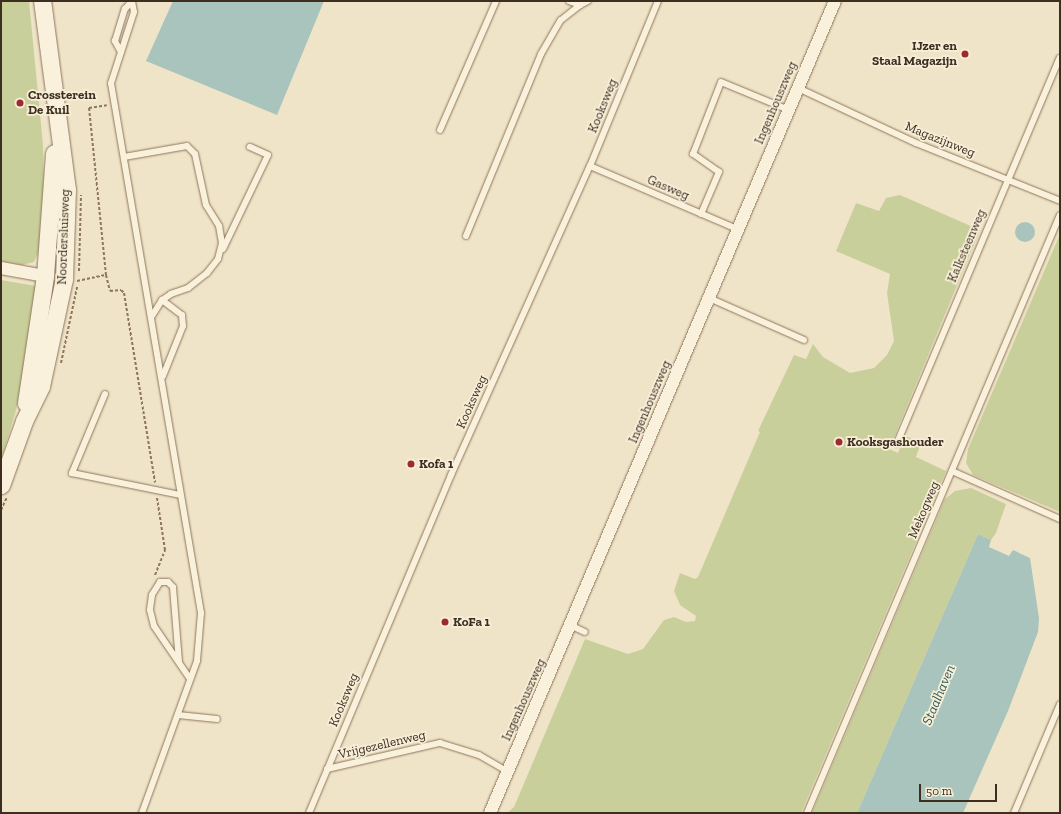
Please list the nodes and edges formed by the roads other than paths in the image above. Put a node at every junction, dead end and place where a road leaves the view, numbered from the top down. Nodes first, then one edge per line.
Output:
1 (42, 1) edge
2 (496, 1) edge
3 (569, 1) edge
4 (588, 1) edge
5 (658, 1) edge
6 (836, 1) edge
7 (580, 5) junction
8 (121, 52) junction
9 (1060, 58) edge
10 (798, 88) junction
11 (789, 110) junction
12 (57, 119) junction
13 (440, 130) dead end
14 (250, 147) dead end
15 (124, 157) junction
16 (590, 166) junction
17 (1008, 178) junction
18 (1060, 201) edge
19 (701, 214) junction
20 (1060, 215) edge
21 (737, 229) junction
22 (466, 236) dead end
23 (218, 259) junction
24 (1, 268) edge
25 (46, 276) junction
26 (71, 280) junction
27 (709, 298) junction
28 (162, 300) junction
29 (152, 316) junction
30 (804, 340) dead end
31 (162, 378) junction
32 (105, 394) dead end
33 (24, 421) junction
34 (896, 443) dead end
35 (952, 471) junction
36 (1, 485) edge
37 (180, 495) junction
38 (1060, 519) edge
39 (572, 626) junction
40 (585, 632) dead end
41 (180, 662) junction
42 (190, 679) junction
43 (1060, 704) edge
44 (178, 715) junction
45 (217, 719) dead end
46 (327, 769) junction
47 (508, 772) junction
48 (142, 813) edge
49 (309, 813) edge
50 (490, 813) edge
51 (806, 813) edge
52 (1014, 813) edge

1 - 12 street, Noordersluisweg
2 - 13 lane
3 - 7 lane
4 - 7 lane
5 - 16 lane, Kooksweg
6 - 10 street, Ingenhouszweg
7 - 22 lane
8 - 8 lane
8 - 15 lane
9 - 17 lane, Kalksteenweg
10 - 11 street, Ingenhouszweg
10 - 17 lane, Magazijnweg
11 - 19 lane
11 - 21 street, Ingenhouszweg
12 - 25 street, Noordersluisweg
12 - 26 street, Noordersluisweg
14 - 23 lane
15 - 23 lane
15 - 29 lane
16 - 19 lane, Gasweg
16 - 46 lane, Kooksweg
17 - 18 lane, Magazijnweg
17 - 34 lane, Kalksteenweg
19 - 21 lane, Gasweg
20 - 35 lane, Mekogweg
21 - 27 street, Ingenhouszweg
23 - 28 lane
24 - 25 street
25 - 26 street
25 - 33 street, Noordersluisweg
26 - 33 street, Noordersluisweg
27 - 30 lane
27 - 39 street, Ingenhouszweg
28 - 29 lane
28 - 31 lane
29 - 31 lane
31 - 37 lane
32 - 37 lane
33 - 36 street, Noordersluisweg
35 - 38 lane
35 - 51 lane, Mekogweg
37 - 42 lane
39 - 40 lane
39 - 47 street, Ingenhouszweg
41 - 41 lane
41 - 42 lane
42 - 44 lane
43 - 52 lane
44 - 45 lane
44 - 48 lane
46 - 47 lane, Vrijgezellenweg
46 - 49 lane, Kooksweg
47 - 50 street, Ingenhouszweg

